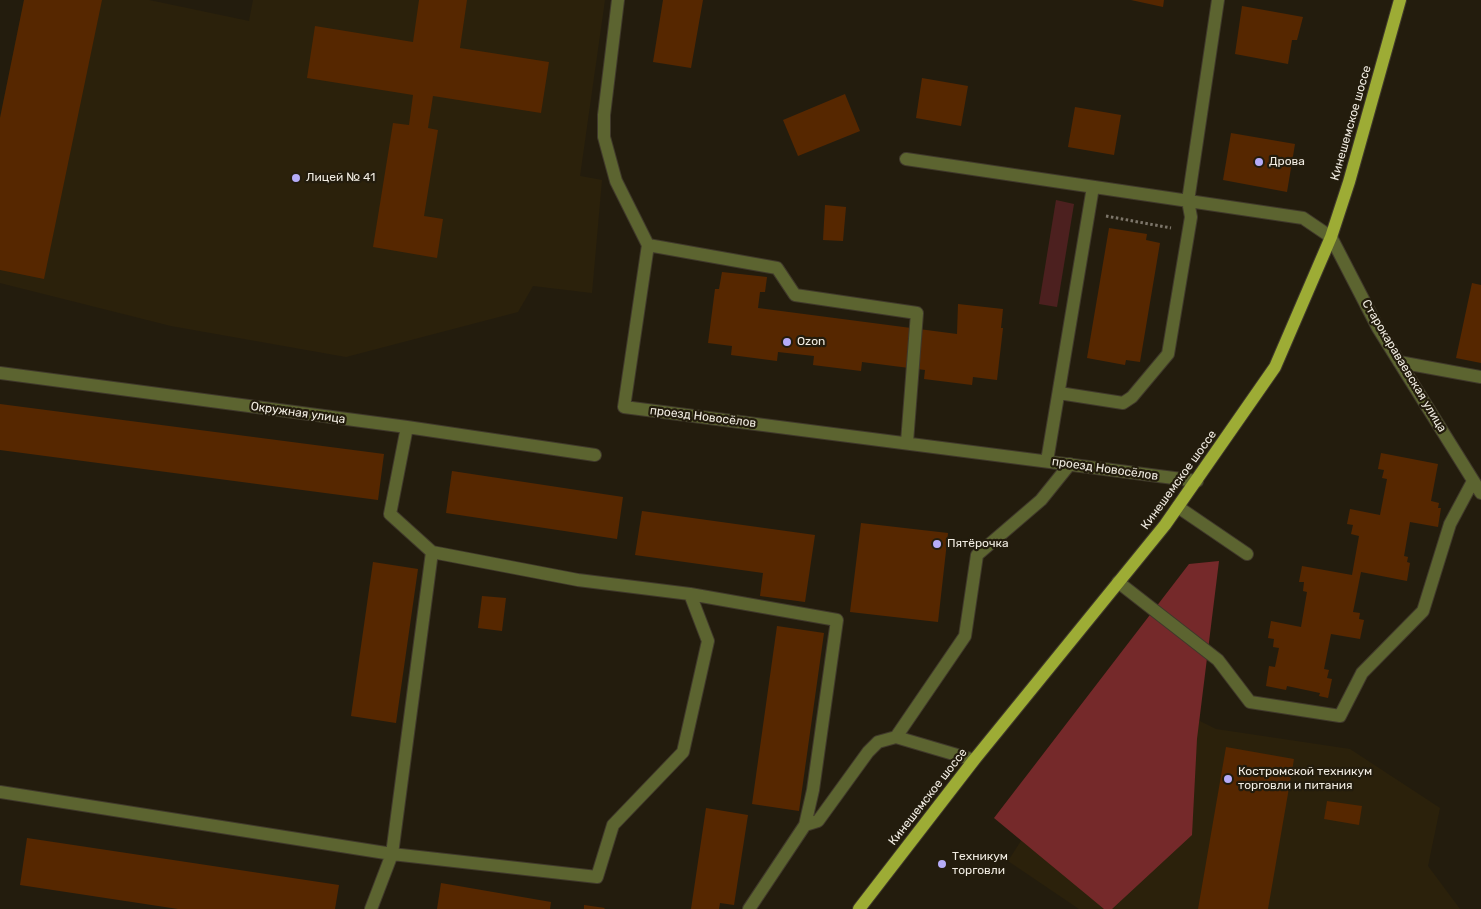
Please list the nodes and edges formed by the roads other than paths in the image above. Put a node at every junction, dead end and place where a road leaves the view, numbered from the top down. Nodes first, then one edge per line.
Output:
1 (618, 0) edge
2 (1218, 0) edge
3 (1400, 0) edge
4 (906, 159) dead end
5 (1093, 187) junction
6 (1188, 201) junction
7 (1331, 237) junction
8 (648, 245) junction
9 (1400, 362) junction
10 (0, 373) edge
11 (1481, 376) edge
12 (1059, 393) junction
13 (408, 427) junction
14 (907, 442) junction
15 (595, 455) dead end
16 (1047, 461) junction
17 (1070, 464) junction
18 (1474, 481) junction
19 (1197, 482) junction
20 (1481, 493) edge
21 (1178, 507) junction
22 (432, 552) junction
23 (1247, 554) dead end
24 (1118, 582) junction
25 (690, 594) junction
26 (896, 737) junction
27 (974, 760) junction
28 (0, 792) edge
29 (805, 824) junction
30 (392, 854) junction
31 (371, 909) edge
32 (749, 909) edge
33 (859, 909) edge

1 - 8 street
2 - 6 street
3 - 7 main road, Кинешемское шоссе
4 - 5 street
5 - 6 street
5 - 12 street
6 - 7 street
6 - 12 street
7 - 9 street, Старокараваевская улица
7 - 19 main road, Кинешемское шоссе
8 - 14 street
8 - 14 street, проезд Новосёлов
9 - 11 street
9 - 18 street, Старокараваевская улица
10 - 13 street, Окружная улица
12 - 16 street
13 - 15 street, Окружная улица
13 - 22 street
14 - 16 street, проезд Новосёлов
16 - 17 street, проезд Новосёлов
17 - 19 street, проезд Новосёлов
17 - 26 street
18 - 20 street, Старокараваевская улица
18 - 24 street
19 - 21 main road, Кинешемское шоссе
21 - 23 street
21 - 24 main road, Кинешемское шоссе
22 - 25 street
22 - 30 street
24 - 27 main road, Кинешемское шоссе
25 - 29 street
25 - 30 street
26 - 27 street
26 - 29 street
27 - 33 main road, Кинешемское шоссе
28 - 30 street
29 - 32 street
30 - 31 street

